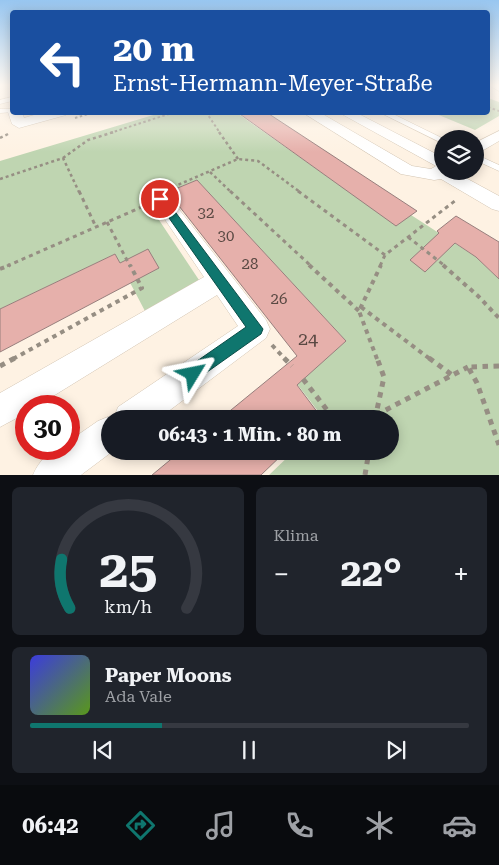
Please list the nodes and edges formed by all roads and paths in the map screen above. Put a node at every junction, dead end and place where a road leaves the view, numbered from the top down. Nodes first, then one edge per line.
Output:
1 (15, 115) edge
2 (50, 115) edge
3 (167, 115) edge
4 (208, 115) edge
5 (313, 115) edge
6 (349, 115) edge
7 (388, 115) edge
8 (499, 135) edge
9 (434, 137) edge
10 (484, 144) edge
11 (63, 158) junction
12 (238, 159) junction
13 (484, 161) edge
14 (434, 163) edge
15 (499, 168) edge
16 (210, 172) junction
17 (434, 175) edge
18 (0, 179) edge
19 (459, 180) edge
20 (471, 189) junction
21 (160, 199) junction
22 (499, 204) edge
23 (107, 222) junction
24 (96, 227) junction
25 (408, 237) junction
26 (385, 255) junction
27 (0, 269) edge
28 (220, 280) junction
29 (360, 309) junction
30 (499, 318) edge
31 (0, 366) edge
32 (499, 366) edge
33 (468, 367) junction
34 (452, 375) junction
35 (303, 379) dead end
36 (143, 410) edge
37 (327, 410) edge
38 (377, 410) edge
39 (389, 410) edge
40 (0, 411) edge
41 (101, 439) edge
42 (499, 445) edge
43 (368, 460) edge
44 (51, 475) edge
45 (365, 475) edge

1 - 2 street
3 - 11 path
4 - 12 path
5 - 17 street
6 - 14 street
7 - 9 lane
8 - 10 street
11 - 18 path
11 - 24 path
12 - 16 path
12 - 26 path
13 - 15 lane
16 - 21 path
16 - 29 path
19 - 20 street
20 - 22 street
20 - 25 path
21 - 23 path
21 - 28 street
23 - 24 path
23 - 31 path
24 - 27 path
25 - 26 path
25 - 30 path
26 - 29 path
28 - 36 street
28 - 40 street
29 - 34 path
29 - 38 path
32 - 33 path
33 - 34 path
33 - 42 path
34 - 39 path
35 - 37 path
41 - 44 street
43 - 45 path

